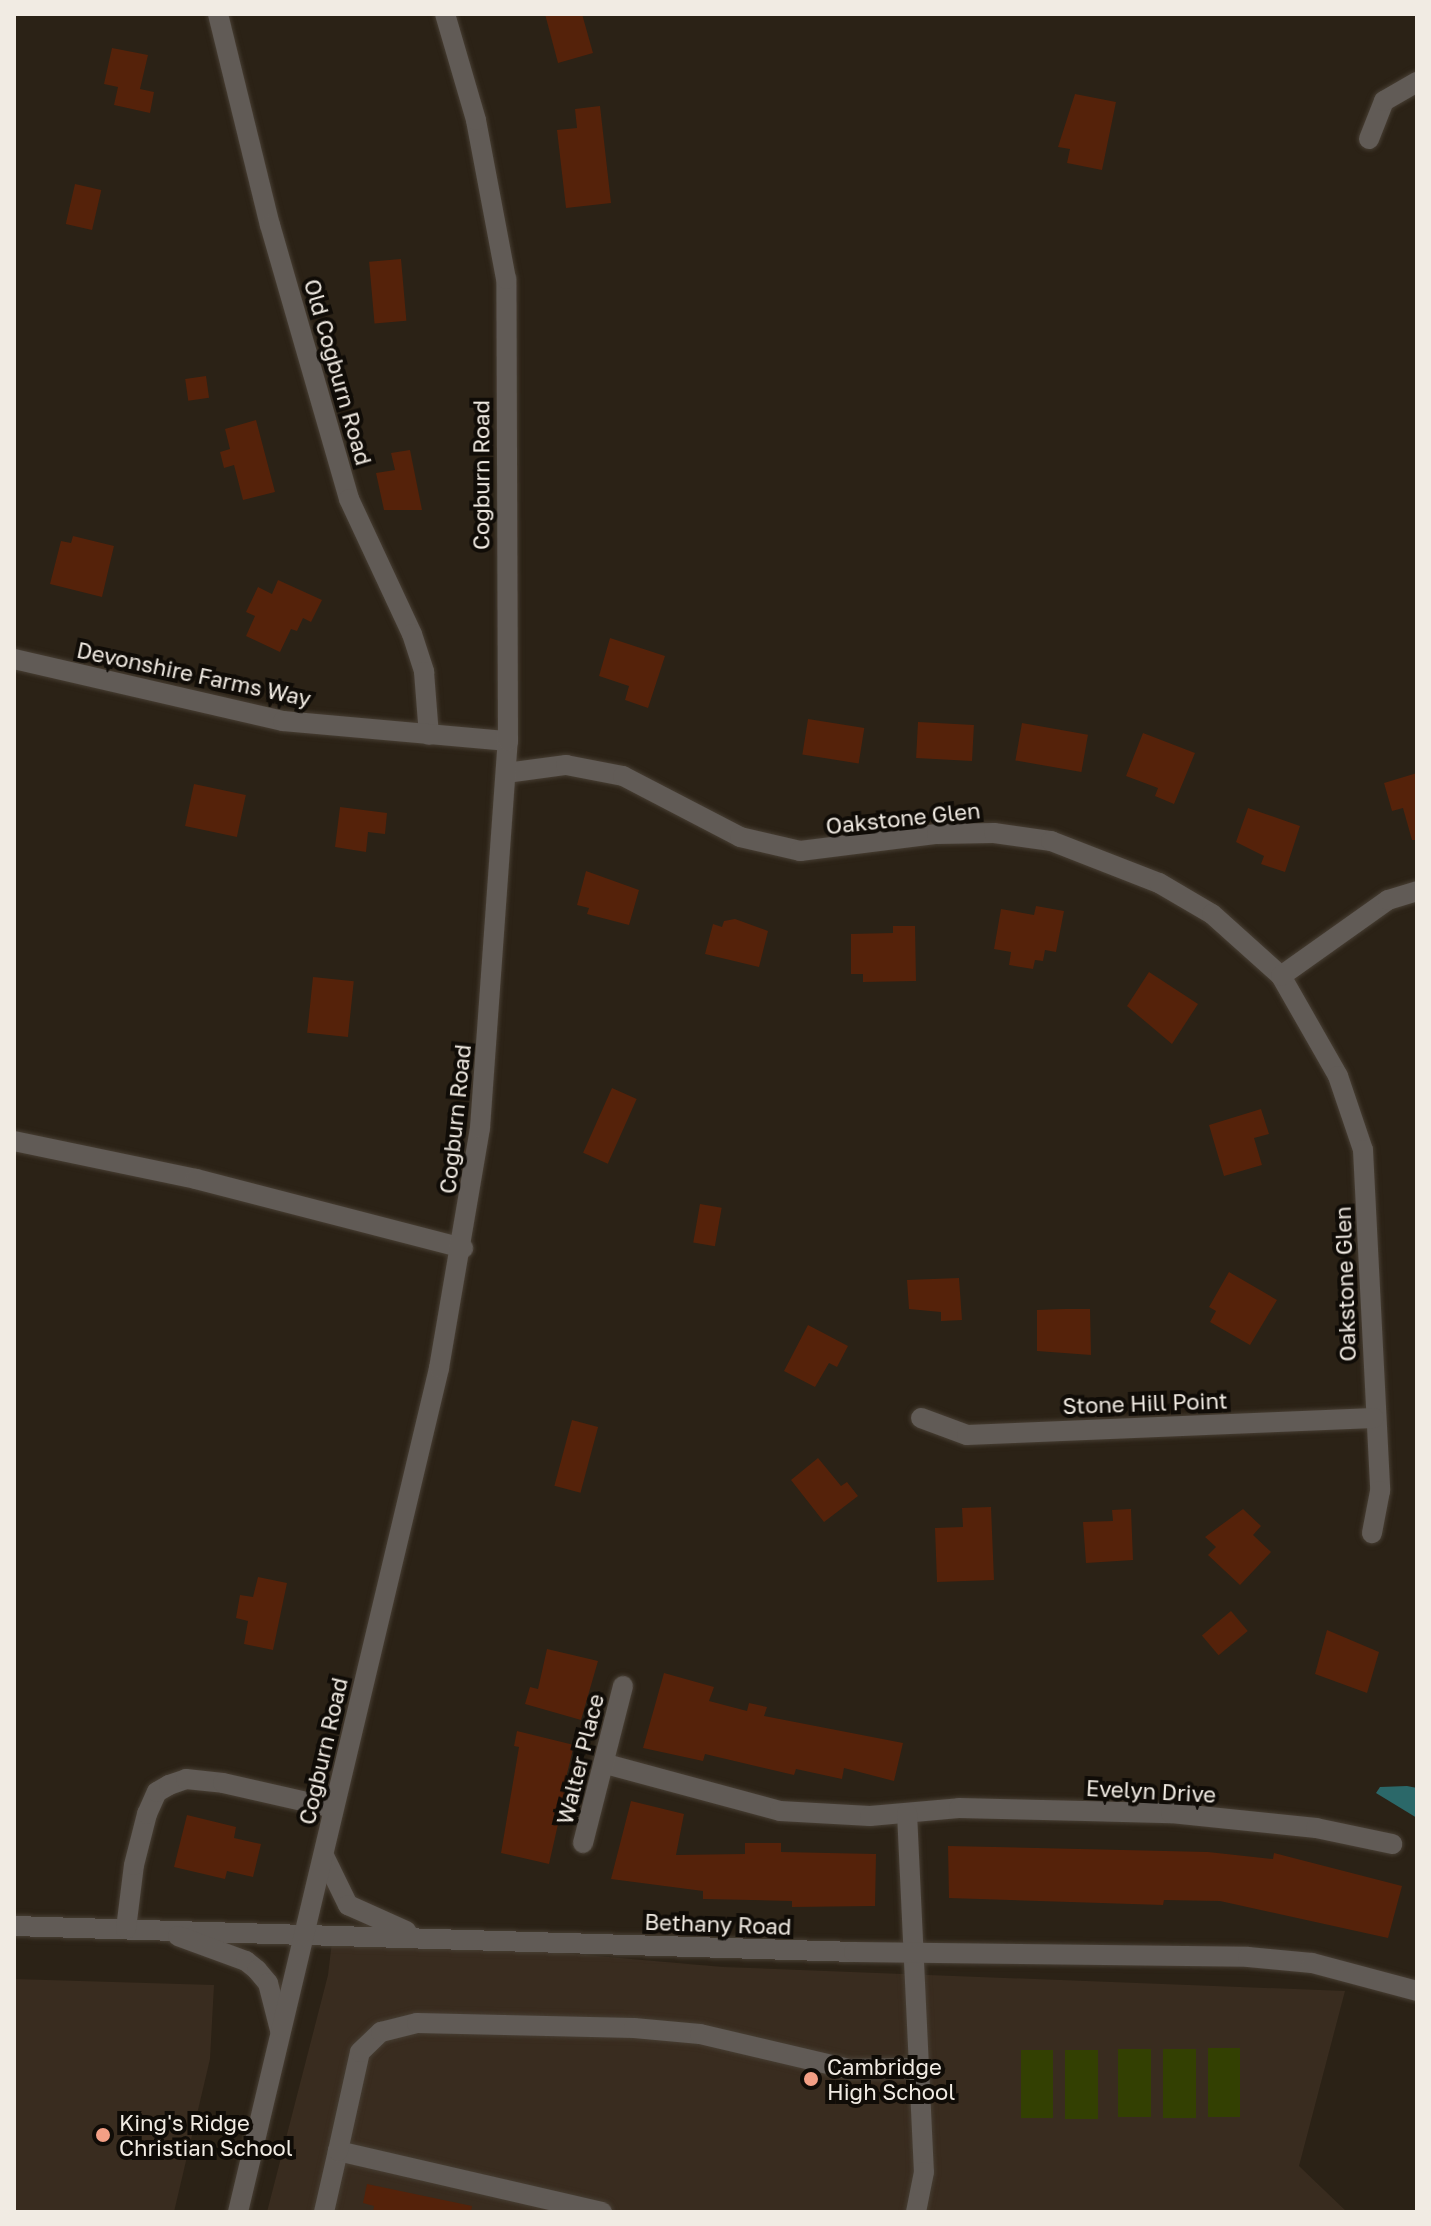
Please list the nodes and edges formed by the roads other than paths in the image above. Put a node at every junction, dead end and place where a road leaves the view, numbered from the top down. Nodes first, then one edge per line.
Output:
1 (218, 14) edge
2 (445, 14) edge
3 (1417, 82) edge
4 (1369, 139) dead end
5 (14, 659) edge
6 (429, 735) junction
7 (508, 741) junction
8 (506, 773) junction
9 (1417, 891) edge
10 (1281, 976) junction
11 (14, 1141) edge
12 (463, 1248) junction
13 (921, 1418) dead end
14 (1374, 1418) junction
15 (1372, 1533) dead end
16 (623, 1686) dead end
17 (606, 1764) junction
18 (333, 1808) junction
19 (907, 1813) junction
20 (583, 1843) dead end
21 (1392, 1844) dead end
22 (324, 1856) junction
23 (14, 1926) edge
24 (126, 1929) junction
25 (163, 1930) junction
26 (306, 1934) junction
27 (425, 1938) junction
28 (912, 1953) junction
29 (1417, 1991) edge
30 (281, 2035) junction
31 (919, 2068) junction
32 (338, 2151) junction
33 (238, 2212) edge
34 (324, 2212) edge
35 (602, 2212) edge
36 (916, 2212) edge

1 - 6 street, Old Cogburn Road
2 - 7 street, Cogburn Road
3 - 4 street
5 - 6 street, Devonshire Farms Way
6 - 7 street, Devonshire Farms Way
7 - 8 street, Cogburn Road
8 - 10 street, Oakstone Glen
8 - 12 street, Cogburn Road
9 - 10 street
10 - 14 street, Oakstone Glen
11 - 12 street
12 - 18 street, Cogburn Road
13 - 14 street, Stone Hill Point
14 - 15 street, Oakstone Glen
16 - 17 street, Walter Place
17 - 19 street, Evelyn Drive
17 - 20 street, Walter Place
18 - 22 street, Cogburn Road
18 - 24 street
19 - 21 street, Evelyn Drive
19 - 28 street
22 - 26 street, Cogburn Road
22 - 27 street
23 - 24 street, Bethany Road
24 - 25 street, Bethany Road
25 - 26 street, Bethany Road
25 - 30 street
26 - 27 street, Bethany Road
26 - 30 street, Cogburn Road
27 - 28 street, Bethany Road
28 - 29 street, Bethany Road
28 - 31 street
30 - 33 street, Cogburn Road
31 - 32 street
31 - 36 street
32 - 34 street
32 - 35 street

